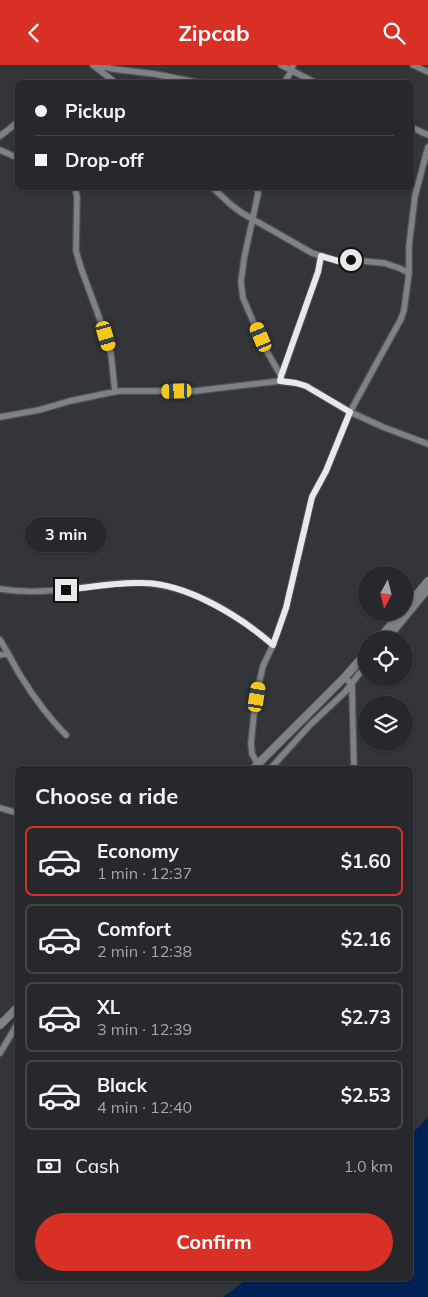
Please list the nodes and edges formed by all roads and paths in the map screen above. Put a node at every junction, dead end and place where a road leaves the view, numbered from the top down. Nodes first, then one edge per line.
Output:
1 (93, 65) edge
2 (98, 65) edge
3 (281, 65) edge
4 (413, 65) edge
5 (292, 68) edge
6 (428, 72) edge
7 (112, 80) edge
8 (185, 80) edge
9 (286, 80) edge
10 (311, 80) edge
11 (15, 124) edge
12 (414, 128) edge
13 (428, 135) edge
14 (0, 137) edge
15 (428, 147) edge
16 (0, 150) edge
17 (15, 157) edge
18 (76, 190) edge
19 (215, 190) edge
20 (257, 190) edge
21 (253, 218) junction
22 (321, 256) junction
23 (409, 273) junction
24 (281, 379) junction
25 (115, 392) junction
26 (350, 412) junction
27 (0, 417) edge
28 (428, 444) edge
29 (428, 581) edge
30 (0, 589) edge
31 (428, 590) edge
32 (413, 599) edge
33 (394, 621) edge
34 (386, 631) edge
35 (394, 631) edge
36 (0, 640) edge
37 (273, 645) junction
38 (8, 653) junction
39 (0, 655) edge
40 (358, 662) edge
41 (358, 675) edge
42 (344, 677) junction
43 (351, 684) junction
44 (66, 735) dead end
45 (256, 766) edge
46 (273, 766) edge
47 (354, 766) edge
48 (0, 808) edge
49 (15, 812) edge
50 (15, 1010) edge
51 (0, 1025) edge
52 (15, 1028) edge
53 (0, 1053) edge

1 - 7 street
2 - 8 street
3 - 5 street
4 - 6 street
5 - 9 street
5 - 10 street
11 - 14 street
12 - 13 street
15 - 23 street
16 - 17 street
18 - 25 street
19 - 21 street
20 - 21 street
21 - 22 street
21 - 24 street
22 - 23 street
22 - 24 street
23 - 26 street
24 - 25 street
24 - 26 street
25 - 27 street
26 - 28 street
26 - 37 street
29 - 32 street
30 - 37 street
31 - 35 street
33 - 34 street
36 - 38 street
37 - 45 street
38 - 39 street
38 - 44 street
40 - 42 street
41 - 43 street
42 - 43 street
42 - 45 street
43 - 46 street
43 - 47 street
48 - 49 street
50 - 51 street
52 - 53 street

